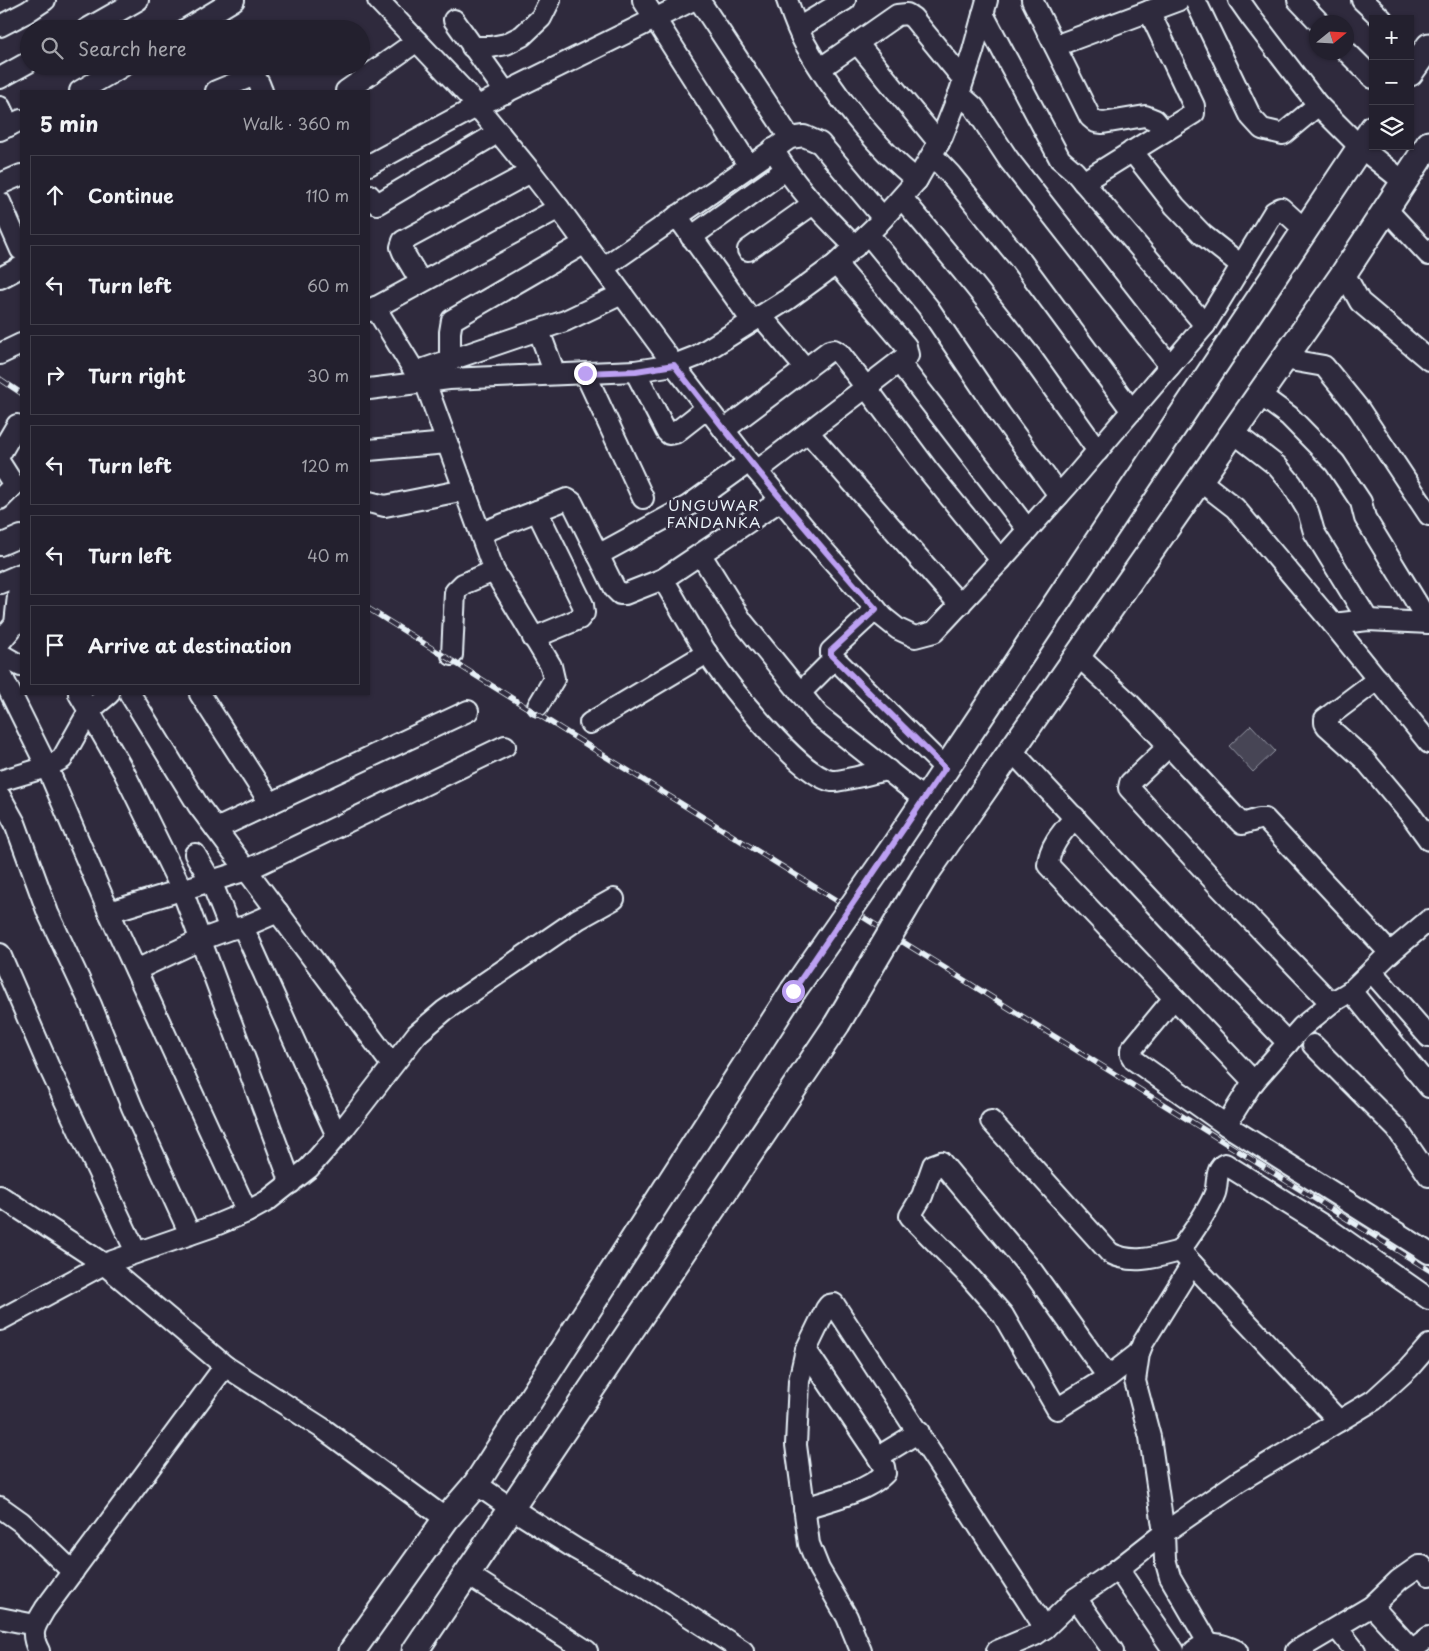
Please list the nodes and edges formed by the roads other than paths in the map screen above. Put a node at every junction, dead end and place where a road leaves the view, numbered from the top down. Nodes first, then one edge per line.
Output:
1 (45, 0) edge
2 (138, 0) edge
3 (234, 0) edge
4 (550, 0) edge
5 (643, 0) edge
6 (693, 0) edge
7 (699, 0) edge
8 (787, 0) edge
9 (845, 0) edge
10 (1032, 0) edge
11 (1178, 0) edge
12 (1195, 0) edge
13 (1239, 0) edge
14 (1298, 0) edge
15 (1362, 0) edge
16 (386, 2) edge
17 (24, 6) edge
18 (985, 7) edge
19 (1149, 11) junction
20 (1312, 15) edge
21 (1378, 15) edge
22 (656, 19) junction
23 (103, 20) edge
24 (201, 20) edge
25 (454, 20) dead end
26 (0, 26) edge
27 (798, 28) junction
28 (417, 41) junction
29 (857, 43) junction
30 (1055, 46) junction
31 (472, 47) junction
32 (1354, 59) edge
33 (20, 67) edge
34 (821, 68) junction
35 (370, 74) edge
36 (1369, 74) edge
37 (108, 75) edge
38 (369, 75) edge
39 (0, 78) edge
40 (961, 87) junction
41 (82, 90) edge
42 (218, 90) edge
43 (261, 90) edge
44 (347, 90) edge
45 (506, 93) junction
46 (478, 106) junction
47 (1318, 106) junction
48 (0, 107) edge
49 (10, 125) edge
50 (1164, 131) junction
51 (499, 132) junction
52 (1366, 138) edge
53 (782, 144) junction
54 (935, 149) junction
55 (1132, 151) junction
56 (1426, 155) edge
57 (370, 164) edge
58 (749, 166) junction
59 (785, 170) junction
60 (531, 172) junction
61 (20, 175) edge
62 (917, 180) junction
63 (1084, 182) junction
64 (1404, 182) junction
65 (0, 184) edge
66 (370, 197) edge
67 (902, 198) junction
68 (0, 202) edge
69 (813, 204) junction
70 (559, 208) junction
71 (1386, 209) junction
72 (677, 216) junction
73 (883, 218) junction
74 (5, 228) edge
75 (1304, 229) junction
76 (691, 237) junction
77 (861, 241) junction
78 (585, 243) junction
79 (20, 249) edge
80 (748, 250) dead end
81 (1429, 255) edge
82 (836, 264) junction
83 (1241, 265) junction
84 (20, 268) edge
85 (603, 268) junction
86 (1344, 273) junction
87 (0, 278) edge
88 (422, 282) junction
89 (622, 294) junction
90 (372, 309) edge
91 (756, 318) junction
92 (1205, 325) junction
93 (539, 331) junction
94 (20, 344) edge
95 (0, 354) edge
96 (1284, 359) junction
97 (450, 360) junction
98 (1429, 360) edge
99 (899, 362) junction
100 (674, 365) junction
101 (1170, 366) junction
102 (806, 369) junction
103 (636, 371) junction
104 (585, 373) junction
105 (555, 374) junction
106 (420, 377) junction
107 (866, 387) junction
108 (370, 389) edge
109 (1259, 394) junction
110 (707, 408) junction
111 (1132, 411) junction
112 (13, 426) edge
113 (724, 430) junction
114 (808, 432) junction
115 (1233, 432) junction
116 (448, 443) junction
117 (370, 450) edge
118 (1098, 450) junction
119 (0, 454) edge
120 (0, 464) edge
121 (753, 467) junction
122 (1199, 480) junction
123 (18, 490) edge
124 (465, 490) junction
125 (1059, 494) junction
126 (643, 498) dead end
127 (0, 499) edge
128 (781, 500) junction
129 (370, 502) edge
130 (537, 511) junction
131 (1429, 514) edge
132 (1028, 530) junction
133 (481, 533) junction
134 (20, 536) edge
135 (0, 545) edge
136 (598, 555) junction
137 (701, 555) junction
138 (1001, 560) junction
139 (494, 570) junction
140 (663, 579) junction
141 (15, 582) edge
142 (960, 605) junction
143 (876, 609) junction
144 (1368, 620) junction
145 (1429, 623) edge
146 (1333, 624) junction
147 (533, 638) junction
148 (0, 642) edge
149 (707, 653) junction
150 (0, 654) edge
151 (452, 654) dead end
152 (1077, 656) junction
153 (834, 659) junction
154 (20, 665) edge
155 (0, 672) edge
156 (1378, 679) junction
157 (800, 693) junction
158 (106, 695) edge
159 (131, 695) edge
160 (201, 695) edge
161 (84, 702) edge
162 (538, 706) dead end
163 (468, 710) dead end
164 (590, 723) dead end
165 (1429, 743) edge
166 (505, 746) dead end
167 (1169, 746) junction
168 (1012, 750) junction
169 (47, 767) junction
170 (945, 768) junction
171 (888, 770) junction
172 (0, 781) edge
173 (0, 796) edge
174 (924, 799) junction
175 (270, 803) junction
176 (1075, 817) junction
177 (7, 827) edge
178 (221, 835) junction
179 (1429, 840) edge
180 (195, 854) junction
181 (169, 864) junction
182 (247, 870) junction
183 (211, 881) junction
184 (182, 890) junction
185 (614, 899) dead end
186 (109, 912) junction
187 (278, 912) junction
188 (1429, 920) edge
189 (236, 928) junction
190 (200, 940) junction
191 (1390, 953) junction
192 (0, 954) edge
193 (136, 970) junction
194 (1372, 972) junction
195 (1351, 991) junction
196 (1174, 998) junction
197 (1331, 1003) junction
198 (1429, 1037) edge
199 (1288, 1043) junction
200 (1313, 1045) dead end
201 (392, 1065) junction
202 (1254, 1082) junction
203 (1429, 1087) edge
204 (991, 1121) dead end
205 (1226, 1125) junction
206 (337, 1136) junction
207 (1429, 1176) edge
208 (291, 1183) junction
209 (0, 1196) edge
210 (247, 1212) junction
211 (190, 1234) junction
212 (136, 1252) junction
213 (1429, 1253) edge
214 (1186, 1257) junction
215 (104, 1264) junction
216 (1429, 1299) edge
217 (0, 1320) edge
218 (1429, 1346) edge
219 (806, 1350) junction
220 (1139, 1354) junction
221 (225, 1366) junction
222 (1108, 1377) junction
223 (1339, 1421) junction
224 (918, 1432) junction
225 (878, 1457) junction
226 (476, 1484) junction
227 (0, 1507) edge
228 (511, 1508) junction
229 (804, 1508) junction
230 (446, 1519) junction
231 (1164, 1533) junction
232 (1118, 1569) junction
233 (73, 1572) junction
234 (467, 1574) junction
235 (1429, 1575) edge
236 (1076, 1598) junction
237 (1372, 1606) junction
238 (0, 1618) edge
239 (35, 1625) junction
240 (1045, 1628) junction
241 (1337, 1628) junction
242 (1429, 1637) edge
243 (1202, 1648) edge
244 (1412, 1650) edge
245 (39, 1651) edge
246 (352, 1651) edge
247 (416, 1651) edge
248 (587, 1651) edge
249 (743, 1651) edge
250 (861, 1651) edge
251 (997, 1651) edge
252 (1113, 1651) edge
253 (1174, 1651) edge
254 (1237, 1651) edge
255 (1296, 1651) edge
256 (1354, 1651) edge

1 - 17 street
2 - 23 street
3 - 24 street
4 - 31 street
5 - 22 street
6 - 22 street
7 - 53 street
8 - 27 street
9 - 27 street
10 - 30 street
11 - 19 street
12 - 47 street
13 - 47 street
14 - 20 street
15 - 21 street
16 - 28 street
17 - 26 street
18 - 40 street
18 - 63 street
19 - 30 street
19 - 50 street
22 - 45 street
22 - 58 street
25 - 31 street
27 - 34 street
28 - 35 street
28 - 46 street
29 - 34 street
29 - 40 street
29 - 54 street
30 - 50 street
31 - 45 street
32 - 36 street
33 - 39 street
34 - 62 street
37 - 41 street
38 - 44 street
40 - 54 street
40 - 101 street
42 - 43 street
45 - 46 street
46 - 51 street
46 - 57 street
47 - 52 street
48 - 49 street
50 - 55 street
51 - 60 street
51 - 66 street
52 - 64 street
52 - 75 main road
53 - 58 street
53 - 59 street
53 - 73 street
54 - 62 street
54 - 111 street
55 - 63 street
55 - 83 street
56 - 64 main road
58 - 72 street
59 - 69 street
59 - 76 street
60 - 70 street
60 - 88 street
61 - 65 street
62 - 67 street
63 - 92 street
64 - 71 main road
67 - 73 street
67 - 118 street
68 - 74 street
69 - 77 street
69 - 80 street
70 - 78 street
70 - 88 street
71 - 81 street
71 - 86 main road
72 - 76 street
72 - 85 street
73 - 77 street
74 - 79 street
75 - 83 street
75 - 170 main road
76 - 91 street
77 - 82 street
77 - 125 street
78 - 85 street
78 - 97 street
82 - 91 street
82 - 99 street
83 - 92 street
84 - 87 street
85 - 89 street
86 - 96 main road
86 - 98 street
88 - 90 street
89 - 93 street
89 - 100 street
90 - 106 street
91 - 100 street
91 - 102 street
92 - 101 street
93 - 97 street
93 - 105 street
94 - 95 street
96 - 109 main road
96 - 131 street
97 - 106 street
99 - 107 street
99 - 132 street
100 - 103 street
100 - 110 street
101 - 111 street
102 - 107 street
102 - 113 street
103 - 104 street
103 - 110 street
104 - 105 street
104 - 126 street
105 - 106 street
106 - 108 street
106 - 116 street
107 - 114 street
107 - 138 street
109 - 115 main road
109 - 145 street
110 - 113 street
111 - 118 street
112 - 119 street
113 - 121 street
114 - 121 street
114 - 142 street
115 - 122 main road
115 - 144 street
116 - 117 street
116 - 124 street
118 - 125 street
120 - 123 street
121 - 128 street
121 - 136 street
122 - 146 street
122 - 152 main road
123 - 127 street
124 - 129 street
124 - 133 street
125 - 132 street
128 - 137 street
128 - 143 street
130 - 133 street
130 - 136 street
130 - 147 street
132 - 138 street
133 - 139 street
134 - 135 street
136 - 140 street
137 - 140 street
137 - 157 street
138 - 142 street
139 - 147 street
139 - 151 street
140 - 149 street
141 - 148 street
142 - 143 street
143 - 153 street
144 - 145 street
144 - 146 street
146 - 156 street
147 - 162 street
149 - 164 street
149 - 171 street
150 - 154 street
152 - 167 street
152 - 168 main road
153 - 157 street
153 - 170 street
155 - 169 street
156 - 165 street
156 - 179 street
157 - 171 street
158 - 161 street
159 - 178 street
160 - 175 street
161 - 169 street
161 - 181 street
163 - 175 street
166 - 182 street
167 - 191 street
167 - 197 street
168 - 176 street
168 - 228 main road, bridge
169 - 172 street
169 - 186 street
170 - 174 main road
171 - 174 street
173 - 177 street
174 - 226 main road, bridge
175 - 178 street
176 - 196 street
176 - 199 street
177 - 211 street
178 - 180 street
178 - 182 street
180 - 181 street
180 - 183 street
181 - 184 street
182 - 183 street
182 - 187 street
183 - 184 street
183 - 189 street
184 - 186 street
184 - 190 street
185 - 201 street
186 - 193 street
187 - 189 street
187 - 201 street
188 - 191 street
189 - 190 street
189 - 206 street
190 - 193 street
190 - 208 street
191 - 194 street
192 - 212 street
193 - 210 street
194 - 195 street
194 - 198 street
195 - 197 street
195 - 203 street
196 - 202 street
196 - 205 street
197 - 199 street
199 - 202 street
200 - 207 street
201 - 206 street
202 - 205 street
204 - 214 street
205 - 213 street
206 - 208 street
208 - 210 street
209 - 215 street
210 - 211 street
211 - 212 street
212 - 215 street
214 - 216 street
214 - 220 street
214 - 223 street
215 - 217 street
215 - 221 street
218 - 223 street
219 - 224 street
219 - 225 street
219 - 229 street
220 - 222 street
220 - 231 street
221 - 230 street
221 - 233 street
222 - 222 street
223 - 231 street
224 - 225 street
224 - 240 street
225 - 229 street
226 - 228 street
226 - 230 main road
227 - 233 street
228 - 234 main road
228 - 249 street
229 - 250 street
230 - 246 main road
231 - 232 street
231 - 243 street
232 - 236 street
232 - 253 street
233 - 239 street
234 - 247 main road
234 - 248 street
235 - 237 street
236 - 240 street
236 - 252 street
237 - 241 street
237 - 244 street
238 - 239 street
239 - 245 street
240 - 251 street
241 - 255 street
241 - 256 street
242 - 244 street
243 - 254 street

